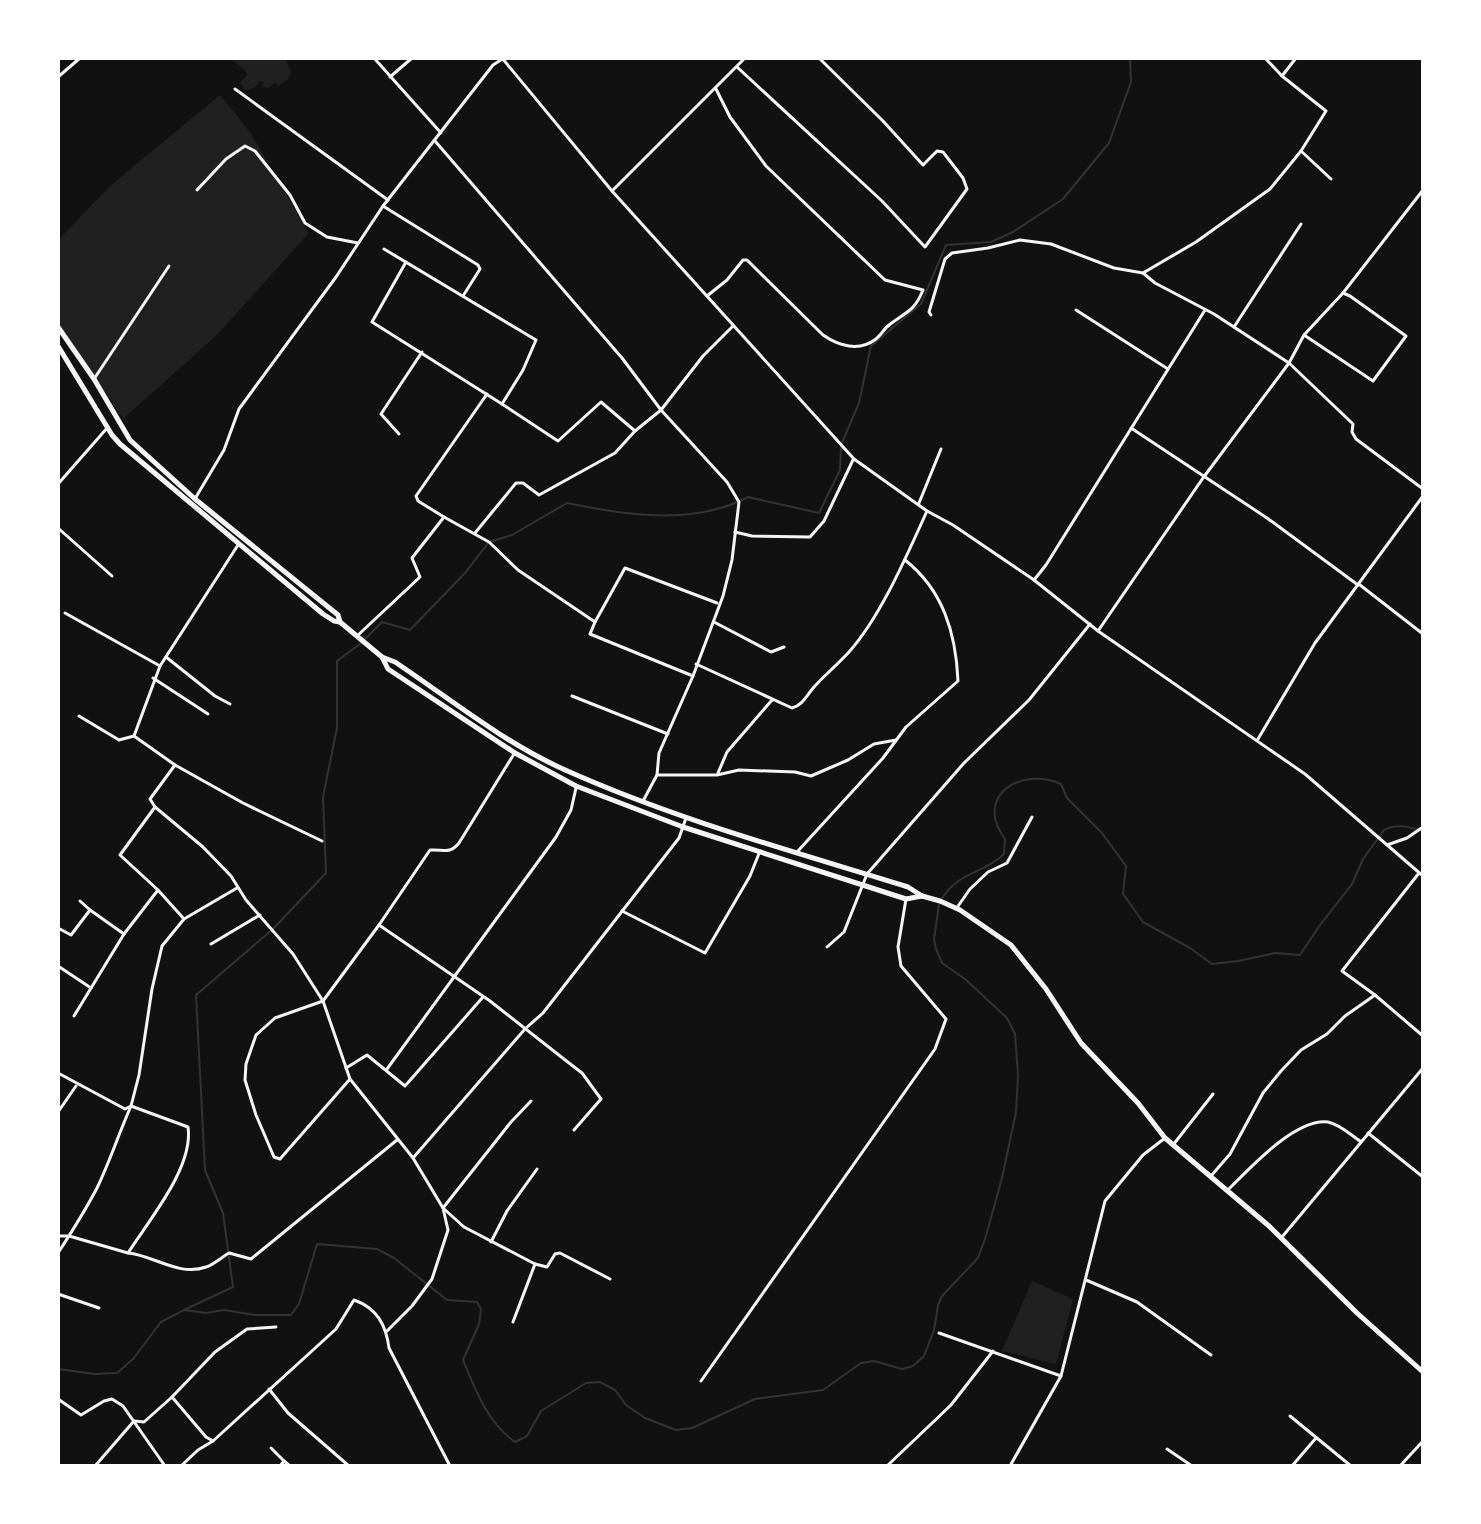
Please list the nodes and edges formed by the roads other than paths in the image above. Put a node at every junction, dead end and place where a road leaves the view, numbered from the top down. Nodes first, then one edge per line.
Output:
1 (80, 58) edge
2 (374, 58) edge
3 (412, 58) edge
4 (503, 58) edge
5 (745, 58) edge
6 (819, 58) edge
7 (1265, 58) edge
8 (1296, 58) edge
9 (737, 67) junction
10 (1282, 76) junction
11 (58, 77) edge
12 (390, 77) junction
13 (235, 89) dead end
14 (716, 89) junction
15 (441, 133) junction
16 (435, 141) junction
17 (1301, 151) junction
18 (1331, 179) dead end
19 (197, 190) dead end
20 (1423, 190) edge
21 (612, 191) junction
22 (1421, 197) edge
23 (388, 200) junction
24 (383, 206) junction
25 (1301, 224) dead end
26 (358, 243) junction
27 (384, 249) dead end
28 (406, 262) junction
29 (169, 266) dead end
30 (1143, 273) junction
31 (1343, 293) junction
32 (707, 296) junction
33 (463, 297) junction
34 (1076, 310) dead end
35 (1205, 310) junction
36 (931, 315) dead end
37 (733, 326) junction
38 (58, 327) edge
39 (1234, 327) junction
40 (1304, 335) junction
41 (58, 348) edge
42 (422, 352) junction
43 (1289, 363) junction
44 (1168, 369) junction
45 (94, 379) junction
46 (487, 394) junction
47 (502, 404) junction
48 (661, 410) junction
49 (108, 427) junction
50 (1131, 428) junction
51 (635, 431) junction
52 (399, 434) dead end
53 (941, 449) dead end
54 (854, 459) junction
55 (1203, 478) junction
56 (58, 484) edge
57 (1423, 489) edge
58 (1423, 496) edge
59 (195, 499) junction
60 (919, 503) junction
61 (927, 511) junction
62 (444, 517) junction
63 (58, 528) edge
64 (735, 532) junction
65 (475, 533) junction
66 (238, 545) junction
67 (905, 560) junction
68 (112, 576) dead end
69 (1034, 580) junction
70 (1359, 585) junction
71 (719, 603) junction
72 (65, 613) dead end
73 (340, 622) junction
74 (595, 622) junction
75 (714, 622) junction
76 (1091, 623) junction
77 (1098, 631) junction
78 (1423, 634) edge
79 (358, 637) junction
80 (784, 647) dead end
81 (166, 657) junction
82 (382, 657) junction
83 (696, 664) junction
84 (160, 666) junction
85 (693, 676) junction
86 (153, 678) junction
87 (572, 696) dead end
88 (772, 700) junction
89 (230, 704) dead end
90 (208, 714) dead end
91 (79, 716) dead end
92 (668, 734) junction
93 (134, 736) junction
94 (1258, 739) junction
95 (897, 740) junction
96 (519, 745) junction
97 (515, 753) junction
98 (175, 765) junction
99 (657, 775) junction
100 (717, 775) junction
101 (576, 786) junction
102 (643, 801) junction
103 (155, 807) junction
104 (1032, 817) dead end
105 (686, 818) junction
106 (683, 827) junction
107 (1423, 827) edge
108 (322, 841) dead end
109 (1387, 845) junction
110 (760, 851) junction
111 (797, 852) junction
112 (867, 874) junction
113 (1421, 874) edge
114 (863, 884) junction
115 (237, 888) junction
116 (158, 890) junction
117 (922, 896) junction
118 (906, 899) junction
119 (80, 901) dead end
120 (956, 909) junction
121 (90, 910) junction
122 (622, 911) junction
123 (260, 915) junction
124 (184, 919) junction
125 (379, 925) junction
126 (58, 928) edge
127 (124, 934) junction
128 (211, 944) dead end
129 (827, 947) dead end
130 (58, 966) edge
131 (454, 976) junction
132 (91, 988) junction
133 (1375, 995) junction
134 (483, 997) junction
135 (323, 1001) junction
136 (74, 1016) dead end
137 (525, 1029) junction
138 (1423, 1036) edge
139 (346, 1068) junction
140 (1423, 1068) edge
141 (387, 1069) junction
142 (58, 1073) edge
143 (350, 1079) junction
144 (77, 1085) junction
145 (1213, 1094) dead end
146 (531, 1101) dead end
147 (131, 1106) junction
148 (58, 1112) edge
149 (574, 1130) dead end
150 (1368, 1133) junction
151 (1165, 1138) junction
152 (397, 1140) junction
153 (1360, 1141) junction
154 (1173, 1145) junction
155 (413, 1158) junction
156 (537, 1169) dead end
157 (1211, 1176) junction
158 (1423, 1177) edge
159 (1227, 1191) junction
160 (443, 1208) junction
161 (58, 1236) edge
162 (69, 1236) junction
163 (1281, 1238) junction
164 (491, 1242) junction
165 (58, 1253) edge
166 (128, 1253) junction
167 (535, 1264) junction
168 (610, 1279) dead end
169 (1086, 1280) junction
170 (58, 1294) edge
171 (99, 1308) dead end
172 (513, 1322) dead end
173 (276, 1327) dead end
174 (387, 1331) junction
175 (939, 1333) dead end
176 (993, 1351) junction
177 (1211, 1355) dead end
178 (1423, 1372) edge
179 (1061, 1376) junction
180 (701, 1381) dead end
181 (269, 1389) junction
182 (172, 1397) junction
183 (58, 1399) edge
184 (1290, 1416) dead end
185 (134, 1421) junction
186 (1316, 1438) junction
187 (213, 1441) junction
188 (1423, 1441) edge
189 (271, 1448) dead end
190 (1167, 1449) dead end
191 (284, 1461) junction
192 (95, 1466) edge
193 (165, 1466) edge
194 (181, 1466) edge
195 (280, 1466) edge
196 (290, 1466) edge
197 (349, 1466) edge
198 (450, 1466) edge
199 (887, 1466) edge
200 (1010, 1466) edge
201 (1192, 1466) edge
202 (1292, 1466) edge
203 (1351, 1466) edge
204 (1400, 1466) edge

1 - 11 street
2 - 12 street
3 - 12 street
4 - 15 street
4 - 21 street
5 - 9 street
6 - 9 street
7 - 10 street
8 - 10 street
9 - 14 street
10 - 17 street
12 - 15 street
13 - 23 street
14 - 21 street
14 - 32 street
15 - 16 street
16 - 23 street
16 - 48 street
17 - 18 street
17 - 30 street
19 - 26 street
20 - 22 street
21 - 32 street
22 - 31 street
23 - 24 street
24 - 26 street
24 - 33 street
25 - 39 street
26 - 59 street
27 - 28 street
28 - 33 street
28 - 42 street
29 - 45 street
30 - 35 street
30 - 36 street
31 - 40 street
31 - 40 street
32 - 37 street
33 - 47 street
34 - 44 street
35 - 39 street
35 - 44 street
37 - 48 street
37 - 54 street
38 - 45 main road
39 - 43 street
40 - 43 street
41 - 49 main road
42 - 46 street
42 - 52 street
43 - 55 street
43 - 57 street
44 - 50 street
45 - 59 main road
46 - 47 street
46 - 62 street
47 - 51 street
48 - 51 street
48 - 64 street
49 - 56 street
49 - 66 main road
50 - 55 street
50 - 69 street
51 - 65 street
53 - 60 street
54 - 60 street
54 - 64 street
55 - 70 street
55 - 77 street
58 - 70 street
59 - 73 main road
60 - 61 street
61 - 67 street
61 - 69 street
62 - 65 street
62 - 79 street
63 - 68 street
64 - 71 street
65 - 74 street
66 - 73 main road
66 - 81 street
67 - 88 street
67 - 95 street
69 - 76 street
70 - 78 street
70 - 94 street
71 - 74 street
71 - 75 street
72 - 84 street
73 - 79 main road
74 - 85 street
75 - 80 street
75 - 83 street
76 - 77 street
76 - 112 street
77 - 94 street
79 - 82 main road
81 - 84 street
81 - 89 street
82 - 96 main road
82 - 97 main road
83 - 85 street
83 - 88 street
84 - 86 street
85 - 92 street
86 - 90 street
86 - 93 street
87 - 92 street
88 - 100 street
91 - 93 street
92 - 99 street
93 - 98 street
94 - 109 street
95 - 100 street
95 - 111 street
96 - 97 street
96 - 102 main road
97 - 101 main road
97 - 125 street
98 - 103 street
98 - 108 street
99 - 100 street
99 - 102 street
101 - 106 main road
101 - 131 street
102 - 105 main road
103 - 115 street
103 - 116 street
104 - 120 street
105 - 106 street
105 - 111 main road
106 - 110 main road
106 - 122 street
107 - 109 street
109 - 113 street
110 - 114 main road
110 - 122 street
111 - 112 main road
112 - 114 street
112 - 117 main road
113 - 133 street
114 - 118 main road
114 - 129 street
115 - 123 street
115 - 124 street
116 - 124 street
116 - 127 street
117 - 118 main road
117 - 120 main road
118 - 180 street
119 - 121 street
120 - 151 main road
121 - 126 street
121 - 127 street
122 - 137 street
123 - 128 street
123 - 135 street
124 - 147 street
125 - 131 street
125 - 135 street
127 - 132 street
130 - 132 street
131 - 134 street
131 - 141 street
132 - 136 street
133 - 138 street
133 - 157 street
134 - 137 street
134 - 141 street
135 - 139 street
135 - 143 street
137 - 149 street
137 - 155 street
139 - 141 street
139 - 143 street
140 - 150 street
142 - 144 street
143 - 152 street
144 - 147 street
144 - 148 street
145 - 154 street
146 - 160 street
147 - 162 street
147 - 166 street
150 - 153 street
150 - 158 street
151 - 154 main road
151 - 169 street
152 - 155 street
152 - 166 street
153 - 159 street
153 - 163 street
154 - 157 main road
155 - 160 street
156 - 164 street
157 - 159 main road
159 - 163 main road
160 - 164 street
160 - 174 street
161 - 162 street
162 - 165 street
162 - 166 street
163 - 178 main road
164 - 167 street
167 - 168 street
167 - 172 street
169 - 177 street
169 - 179 street
170 - 171 street
173 - 182 street
174 - 181 street
174 - 198 street
175 - 176 street
176 - 179 street
176 - 199 street
179 - 200 street
181 - 187 street
181 - 197 street
182 - 185 street
182 - 187 street
183 - 185 street
184 - 186 street
185 - 192 street
185 - 193 street
186 - 202 street
186 - 203 street
187 - 194 street
188 - 204 street
189 - 191 street
190 - 201 street
191 - 195 street
191 - 196 street

